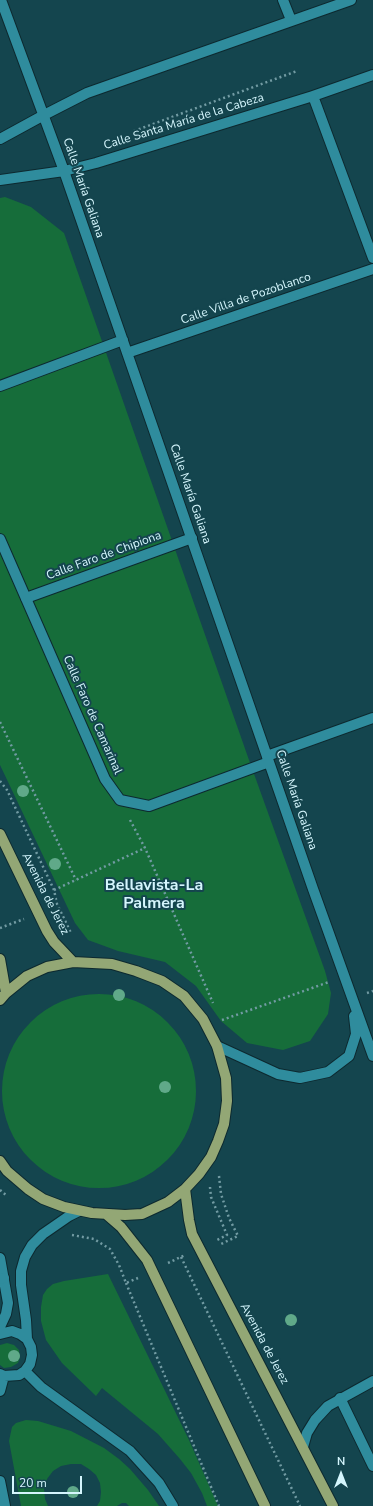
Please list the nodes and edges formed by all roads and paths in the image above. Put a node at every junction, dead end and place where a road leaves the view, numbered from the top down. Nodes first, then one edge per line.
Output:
1 (0, 0) edge
2 (283, 0) edge
3 (352, 0) edge
4 (291, 20) junction
5 (297, 71) dead end
6 (373, 75) edge
7 (313, 96) junction
8 (44, 115) junction
9 (132, 132) dead end
10 (0, 139) edge
11 (64, 172) junction
12 (0, 180) edge
13 (373, 258) edge
14 (373, 269) edge
15 (123, 340) junction
16 (127, 353) junction
17 (0, 386) edge
18 (192, 538) junction
19 (0, 540) edge
20 (26, 598) junction
21 (373, 718) edge
22 (0, 722) edge
23 (268, 759) junction
24 (0, 781) edge
25 (120, 800) junction
26 (0, 834) edge
27 (145, 848) junction
28 (76, 880) junction
29 (54, 890) junction
30 (74, 940) dead end
31 (0, 960) edge
32 (72, 962) junction
33 (344, 976) junction
34 (3, 996) edge
35 (352, 998) junction
36 (215, 1006) dead end
37 (218, 1014) dead end
38 (217, 1046) junction
39 (373, 1056) edge
40 (0, 1161) edge
41 (219, 1173) dead end
42 (210, 1186) dead end
43 (185, 1189) junction
44 (79, 1211) junction
45 (106, 1214) junction
46 (219, 1238) dead end
47 (94, 1240) dead end
48 (221, 1244) dead end
49 (181, 1257) dead end
50 (0, 1258) edge
51 (2, 1278) edge
52 (132, 1280) dead end
53 (126, 1284) junction
54 (0, 1327) edge
55 (0, 1334) edge
56 (26, 1339) junction
57 (25, 1371) junction
58 (2, 1376) edge
59 (373, 1381) edge
60 (0, 1391) edge
61 (340, 1398) junction
62 (303, 1446) junction
63 (373, 1466) edge
64 (0, 1481) edge
65 (5, 1506) edge
66 (173, 1506) edge
67 (219, 1506) edge
68 (265, 1506) edge
69 (300, 1506) edge
70 (334, 1506) edge

1 - 8 street, Calle María Galiana
2 - 4 street
3 - 4 street
4 - 8 street
5 - 9 path
6 - 7 street, Calle Santa María de la Cabeza
7 - 11 street, Calle Santa María de la Cabeza
7 - 13 street
8 - 10 street
8 - 11 street, Calle María Galiana
11 - 12 street, Calle Santa María de la Cabeza
11 - 15 street, Calle María Galiana
14 - 16 street, Calle Villa de Pozoblanco
15 - 16 street, Calle María Galiana
15 - 17 street
16 - 18 street, Calle María Galiana
18 - 20 street, Calle Faro de Chipiona
18 - 23 street, Calle María Galiana
19 - 20 street, Calle Faro de Camarinal
20 - 25 street, Calle Faro de Camarinal
21 - 23 street
22 - 28 path
23 - 25 street
23 - 33 street, Calle María Galiana
24 - 29 path
25 - 27 path
26 - 32 main road, Avenida de Jerez
27 - 28 path
27 - 36 path
28 - 29 path
29 - 30 path
31 - 34 main road
32 - 34 main road
32 - 38 main road
33 - 35 street, Calle María Galiana
33 - 37 path
35 - 38 street, Calle María Galiana
35 - 39 street, Calle María Galiana
38 - 43 main road
40 - 44 main road
41 - 48 path
42 - 46 path
43 - 45 main road
43 - 62 main road, Avenida de Jerez
44 - 45 main road
44 - 56 street
45 - 68 main road
47 - 53 path
49 - 69 path
50 - 51 street
51 - 54 street
52 - 53 path
53 - 67 path
55 - 56 street
56 - 57 street
57 - 58 street
57 - 66 street
58 - 60 street
59 - 61 street
61 - 62 street
61 - 63 street
62 - 70 main road, Avenida de Jerez
64 - 65 street

